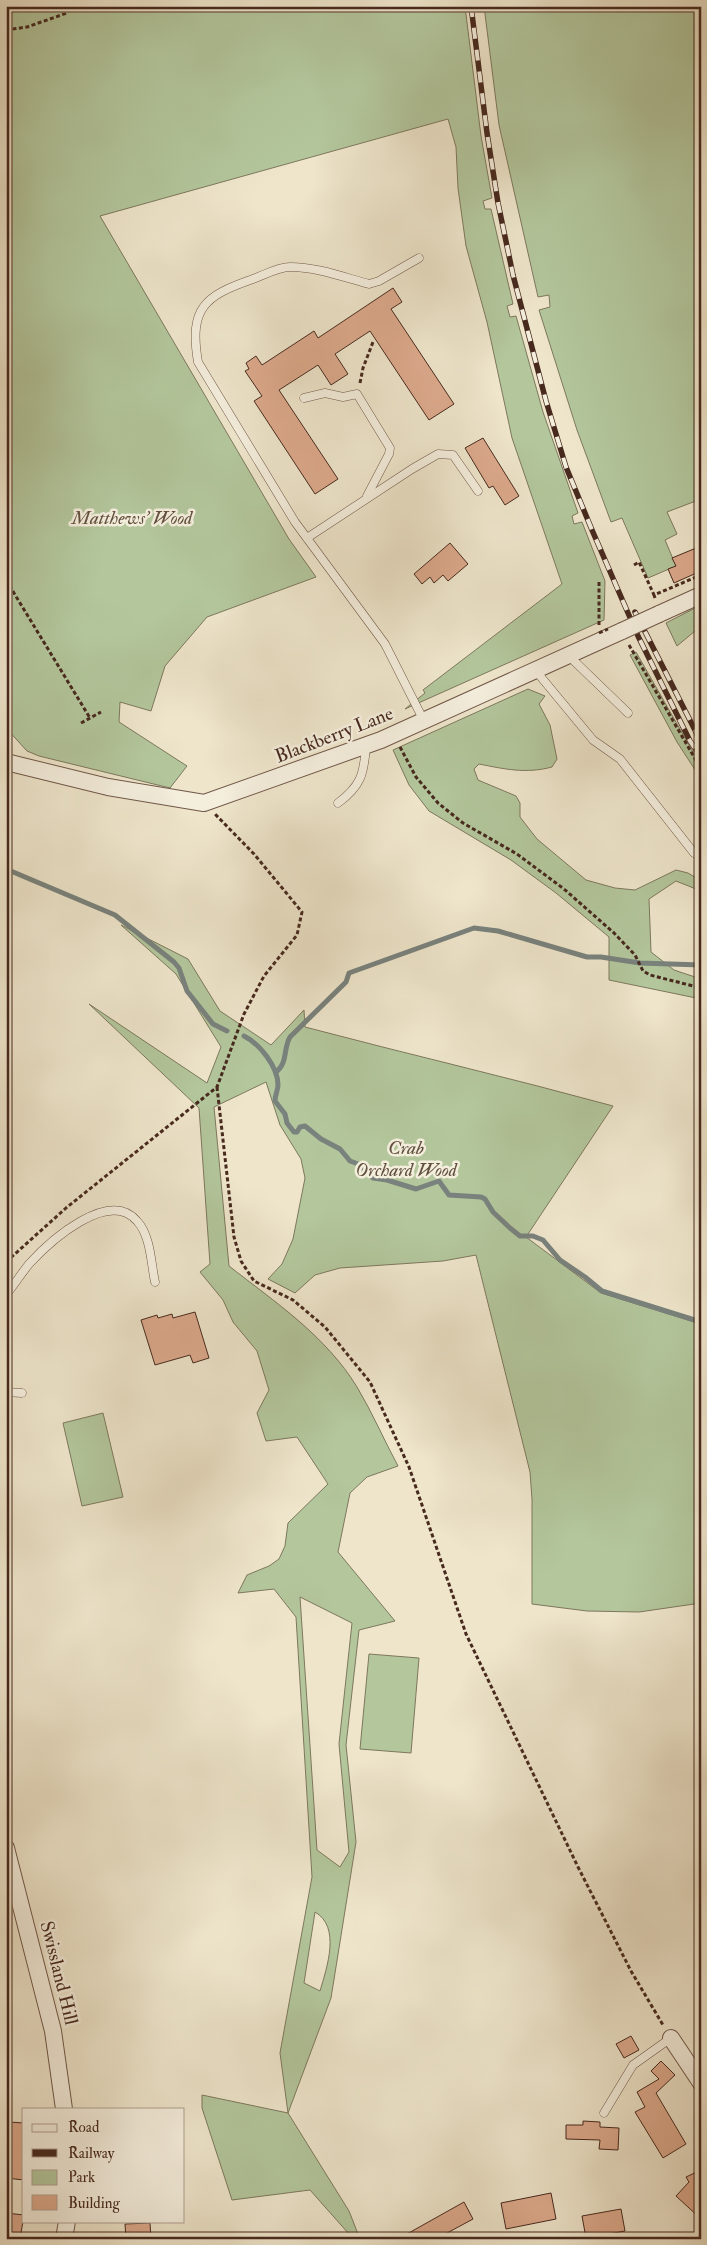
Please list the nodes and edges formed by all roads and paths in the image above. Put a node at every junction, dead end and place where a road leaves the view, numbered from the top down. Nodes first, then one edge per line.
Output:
1 (71, 6) edge
2 (6, 30) edge
3 (419, 258) dead end
4 (373, 342) dead end
5 (357, 394) junction
6 (304, 398) dead end
7 (478, 491) dead end
8 (366, 498) junction
9 (307, 538) junction
10 (634, 565) dead end
11 (701, 575) edge
12 (6, 580) edge
13 (599, 582) dead end
14 (701, 594) edge
15 (656, 602) junction
16 (601, 637) junction
17 (628, 644) dead end
18 (569, 656) junction
19 (536, 671) junction
20 (101, 712) dead end
21 (628, 713) dead end
22 (90, 718) junction
23 (424, 721) junction
24 (81, 723) dead end
25 (394, 734) junction
26 (366, 746) junction
27 (6, 762) edge
28 (701, 769) edge
29 (204, 803) junction
30 (338, 803) dead end
31 (694, 853) dead end
32 (701, 988) edge
33 (217, 1087) junction
34 (6, 1262) edge
35 (155, 1282) dead end
36 (6, 1295) edge
37 (6, 1392) edge
38 (22, 1393) dead end
39 (6, 1848) edge
40 (671, 2038) junction
41 (701, 2083) edge
42 (64, 2108) edge
43 (604, 2113) dead end
44 (67, 2222) edge
45 (64, 2239) edge

1 - 2 path
3 - 9 lane
4 - 5 path
5 - 6 lane
5 - 8 lane
7 - 8 lane
8 - 9 lane
9 - 23 lane
10 - 15 path
11 - 15 path
12 - 22 path
13 - 16 path
14 - 15 street, Blackberry Lane
15 - 16 street, Blackberry Lane, bridge
16 - 18 street, Blackberry Lane
17 - 28 path
18 - 19 street, Blackberry Lane
18 - 21 lane
19 - 23 street, Blackberry Lane
19 - 31 lane
20 - 22 path
22 - 24 path
23 - 25 street, Blackberry Lane
25 - 26 street, Blackberry Lane
25 - 32 path
26 - 29 street, Blackberry Lane
26 - 30 lane
27 - 29 street, Blackberry Lane
29 - 33 path
33 - 34 path
33 - 40 path
35 - 36 lane
37 - 38 lane
39 - 42 street, Swissland Hill
40 - 41 street
40 - 43 lane
44 - 45 street

